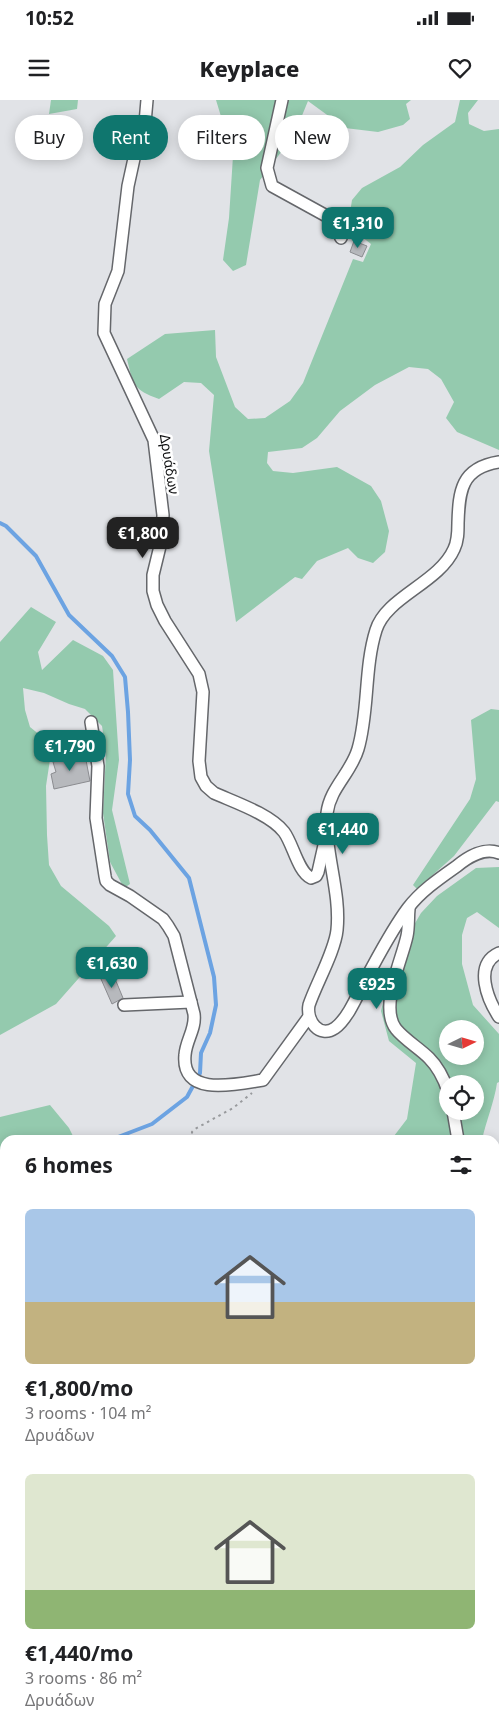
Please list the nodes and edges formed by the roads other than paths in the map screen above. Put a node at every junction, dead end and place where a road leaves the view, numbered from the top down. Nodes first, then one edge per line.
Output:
1 (147, 100) edge
2 (282, 100) edge
3 (341, 238) dead end
4 (499, 462) edge
5 (91, 722) dead end
6 (327, 832) junction
7 (499, 853) edge
8 (409, 907) junction
9 (499, 953) edge
10 (191, 1002) junction
11 (124, 1005) dead end
12 (499, 1017) edge
13 (308, 1018) junction
14 (440, 1075) edge
15 (455, 1120) edge
16 (457, 1135) edge

1 - 6 street, Δρυάδων
2 - 3 street
4 - 6 street
5 - 10 street
6 - 13 street
7 - 8 street
8 - 13 street
8 - 14 street
9 - 12 street
10 - 11 street
10 - 13 street
15 - 16 street

